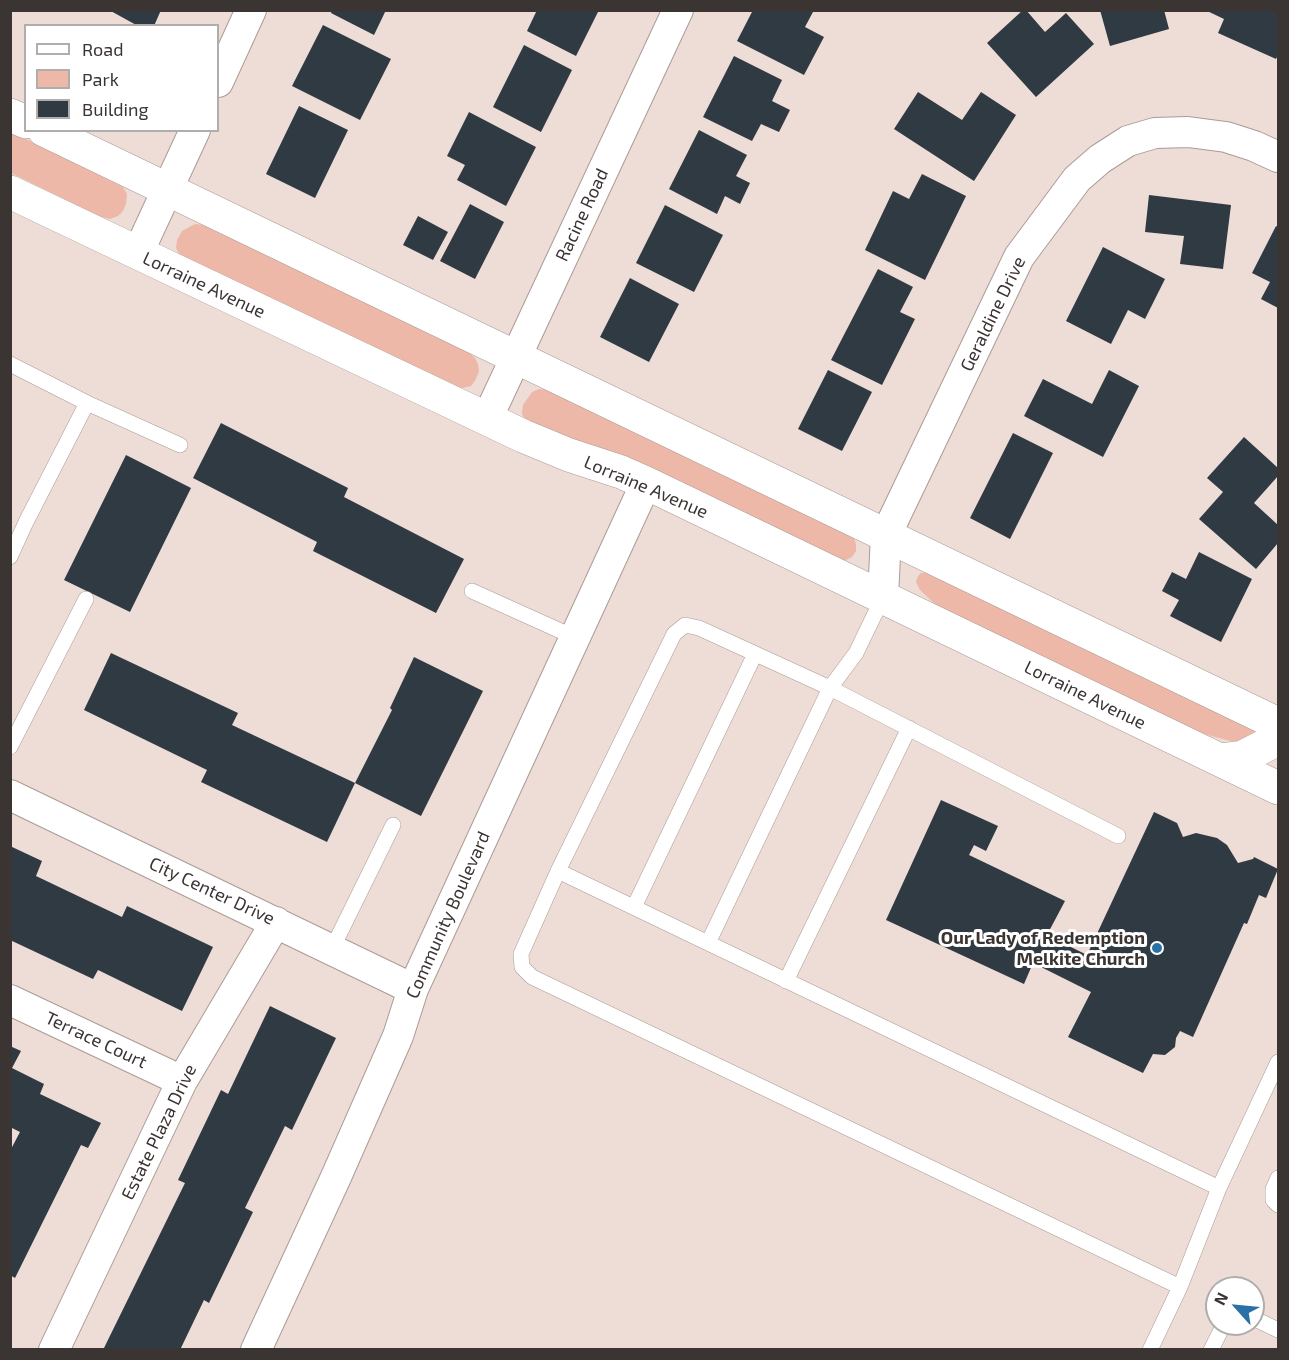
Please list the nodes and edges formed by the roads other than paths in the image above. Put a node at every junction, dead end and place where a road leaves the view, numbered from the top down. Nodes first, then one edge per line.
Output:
1 (251, 10) edge
2 (678, 10) edge
3 (219, 80) edge
4 (10, 114) edge
5 (24, 121) edge
6 (48, 132) edge
7 (194, 132) edge
8 (1278, 157) edge
9 (168, 190) junction
10 (10, 192) edge
11 (138, 253) junction
12 (516, 357) junction
13 (10, 364) edge
14 (87, 403) junction
15 (487, 419) junction
16 (180, 445) dead end
17 (646, 483) junction
18 (886, 535) junction
19 (10, 556) edge
20 (472, 591) dead end
21 (883, 597) junction
22 (86, 599) dead end
23 (574, 637) junction
24 (755, 654) junction
25 (830, 688) junction
26 (1278, 724) edge
27 (909, 728) junction
28 (1278, 740) edge
29 (10, 747) edge
30 (1220, 760) junction
31 (1278, 788) edge
32 (10, 795) edge
33 (393, 825) dead end
34 (1118, 836) dead end
35 (558, 871) junction
36 (634, 907) junction
37 (276, 921) junction
38 (708, 943) junction
39 (332, 949) junction
40 (786, 981) junction
41 (413, 988) junction
42 (10, 1000) edge
43 (1278, 1062) edge
44 (182, 1081) junction
45 (1278, 1178) edge
46 (1219, 1188) junction
47 (1278, 1205) edge
48 (1180, 1287) junction
49 (1218, 1336) edge
50 (54, 1350) edge
51 (256, 1350) edge
52 (1150, 1350) edge
53 (1211, 1350) edge

1 - 3 street
2 - 12 street, Racine Road
4 - 5 street
6 - 9 street
7 - 9 street
8 - 18 street, Geraldine Drive
9 - 11 street
9 - 12 street
10 - 11 street, Lorraine Avenue
11 - 15 street, Lorraine Avenue
12 - 15 street, Racine Road
12 - 18 street
13 - 14 lane
14 - 16 lane
14 - 19 lane
15 - 17 street, Lorraine Avenue
17 - 21 street, Lorraine Avenue
17 - 23 street, Community Boulevard
18 - 21 street, Geraldine Drive
18 - 26 street
20 - 23 lane
21 - 25 lane
21 - 30 street, Lorraine Avenue
22 - 29 lane
23 - 41 street, Community Boulevard
24 - 25 lane
24 - 35 lane
24 - 36 lane
25 - 27 lane
25 - 38 lane
27 - 34 lane
27 - 40 lane
28 - 30 street
30 - 31 street, Lorraine Avenue
32 - 37 street, City Center Drive
33 - 39 lane
35 - 36 lane
35 - 48 lane
36 - 38 lane
37 - 39 street, City Center Drive
37 - 44 street, Estate Plaza Drive
38 - 40 lane
39 - 41 street, City Center Drive
40 - 46 lane
41 - 51 street, Community Boulevard
42 - 44 street, Terrace Court
43 - 46 lane
44 - 50 street, Estate Plaza Drive
45 - 47 lane
46 - 48 lane
48 - 52 lane
49 - 53 lane

